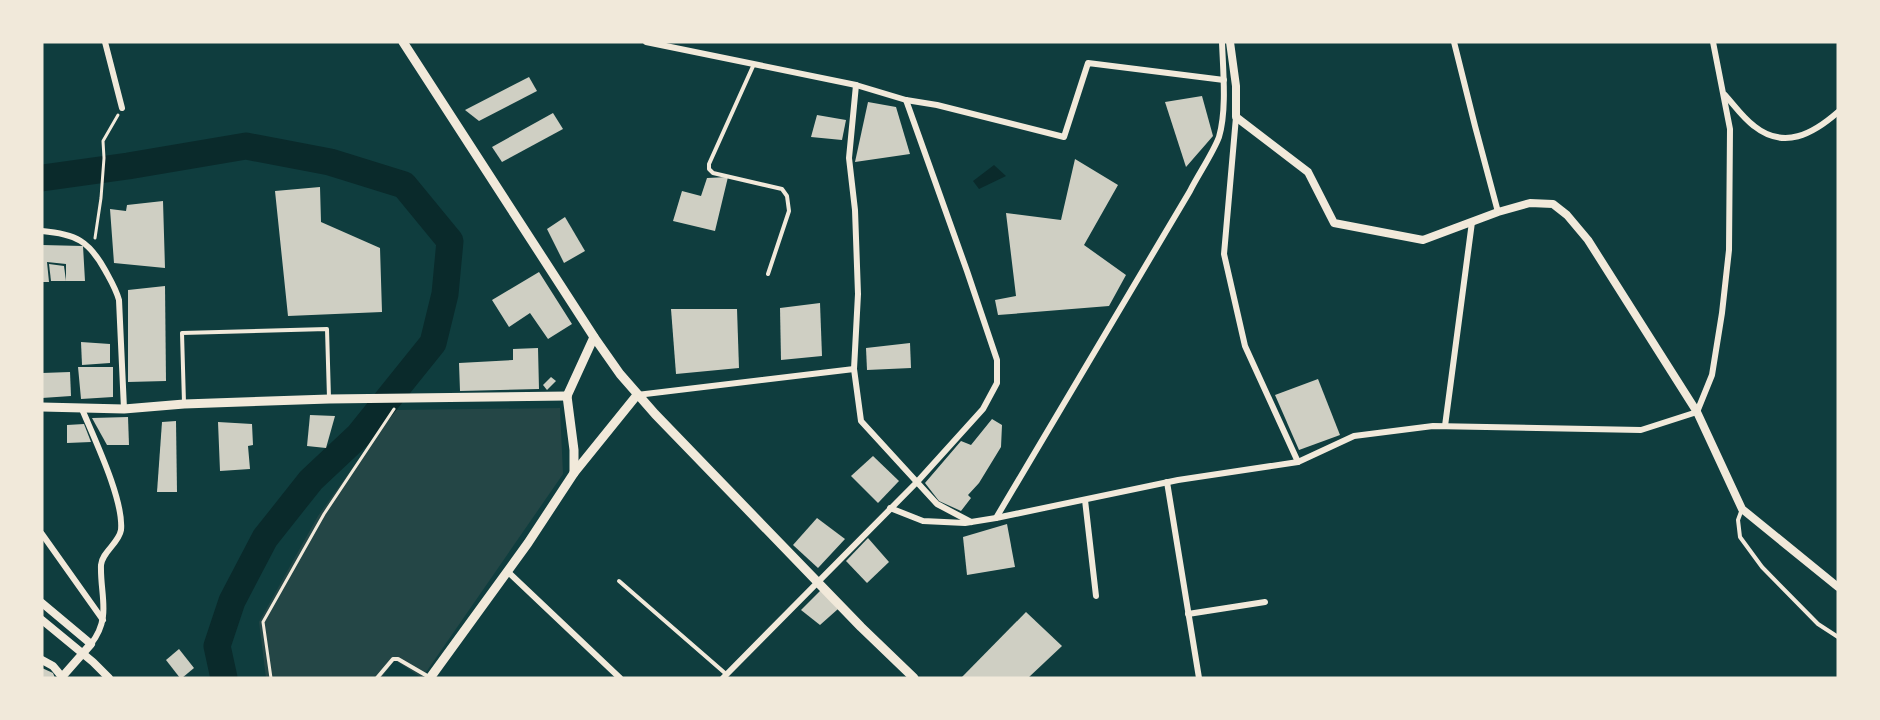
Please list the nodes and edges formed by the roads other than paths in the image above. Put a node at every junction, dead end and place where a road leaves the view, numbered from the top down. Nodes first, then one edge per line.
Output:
1 (105, 42) edge
2 (403, 42) edge
3 (646, 42) edge
4 (1222, 42) edge
5 (1230, 42) edge
6 (1454, 42) edge
7 (1713, 42) edge
8 (754, 63) junction
9 (1224, 80) junction
10 (856, 85) junction
11 (1723, 94) junction
12 (906, 100) junction
13 (122, 108) road end
14 (1838, 111) edge
15 (1236, 117) junction
16 (1498, 212) junction
17 (1472, 222) junction
18 (42, 231) edge
19 (768, 274) dead end
20 (594, 337) junction
21 (854, 369) junction
22 (636, 395) junction
23 (567, 396) junction
24 (333, 398) junction
25 (184, 404) junction
26 (42, 407) edge
27 (82, 409) junction
28 (124, 409) junction
29 (1697, 412) junction
30 (1445, 426) junction
31 (1298, 462) junction
32 (574, 474) junction
33 (917, 482) junction
34 (1167, 482) junction
35 (1085, 500) junction
36 (890, 508) junction
37 (1742, 509) junction
38 (996, 518) junction
39 (972, 522) junction
40 (42, 534) edge
41 (507, 571) junction
42 (619, 581) dead end
43 (818, 582) junction
44 (1838, 587) edge
45 (1096, 596) dead end
46 (1265, 602) dead end
47 (42, 603) edge
48 (1188, 614) junction
49 (42, 620) edge
50 (104, 621) junction
51 (1838, 637) edge
52 (91, 644) junction
53 (82, 652) junction
54 (42, 660) edge
55 (725, 676) edge
56 (62, 678) edge
57 (109, 678) edge
58 (377, 678) edge
59 (429, 678) edge
60 (620, 678) edge
61 (915, 678) edge
62 (1199, 678) edge

1 - 13 street
2 - 20 main road
3 - 8 street
4 - 9 street
5 - 15 street
6 - 16 street
7 - 11 street
8 - 10 street
8 - 19 lane
9 - 12 street
9 - 38 street
10 - 12 street
10 - 21 street
11 - 14 street
11 - 29 street
12 - 33 street
15 - 17 street
15 - 31 street
16 - 17 street
16 - 29 street
17 - 30 street
18 - 28 street
20 - 22 main road
20 - 23 main road
21 - 22 street
21 - 33 street
22 - 32 main road
22 - 43 main road
23 - 24 main road
23 - 32 main road
24 - 25 main road
24 - 25 lane
25 - 28 main road
26 - 27 main road
27 - 28 main road
27 - 50 street
29 - 30 street
29 - 37 street
30 - 31 street
31 - 34 street
32 - 41 main road
33 - 36 street
33 - 39 street
34 - 35 street
34 - 48 street
35 - 38 street
35 - 45 street
36 - 39 street
36 - 43 street
37 - 44 street
37 - 51 lane
38 - 39 street
40 - 50 street
41 - 59 main road
41 - 60 street
42 - 55 lane
43 - 55 street
43 - 61 main road
46 - 48 street
47 - 52 street
48 - 62 street
49 - 53 street
50 - 52 street
52 - 53 street
53 - 56 street
53 - 57 street
54 - 56 street
58 - 59 lane

